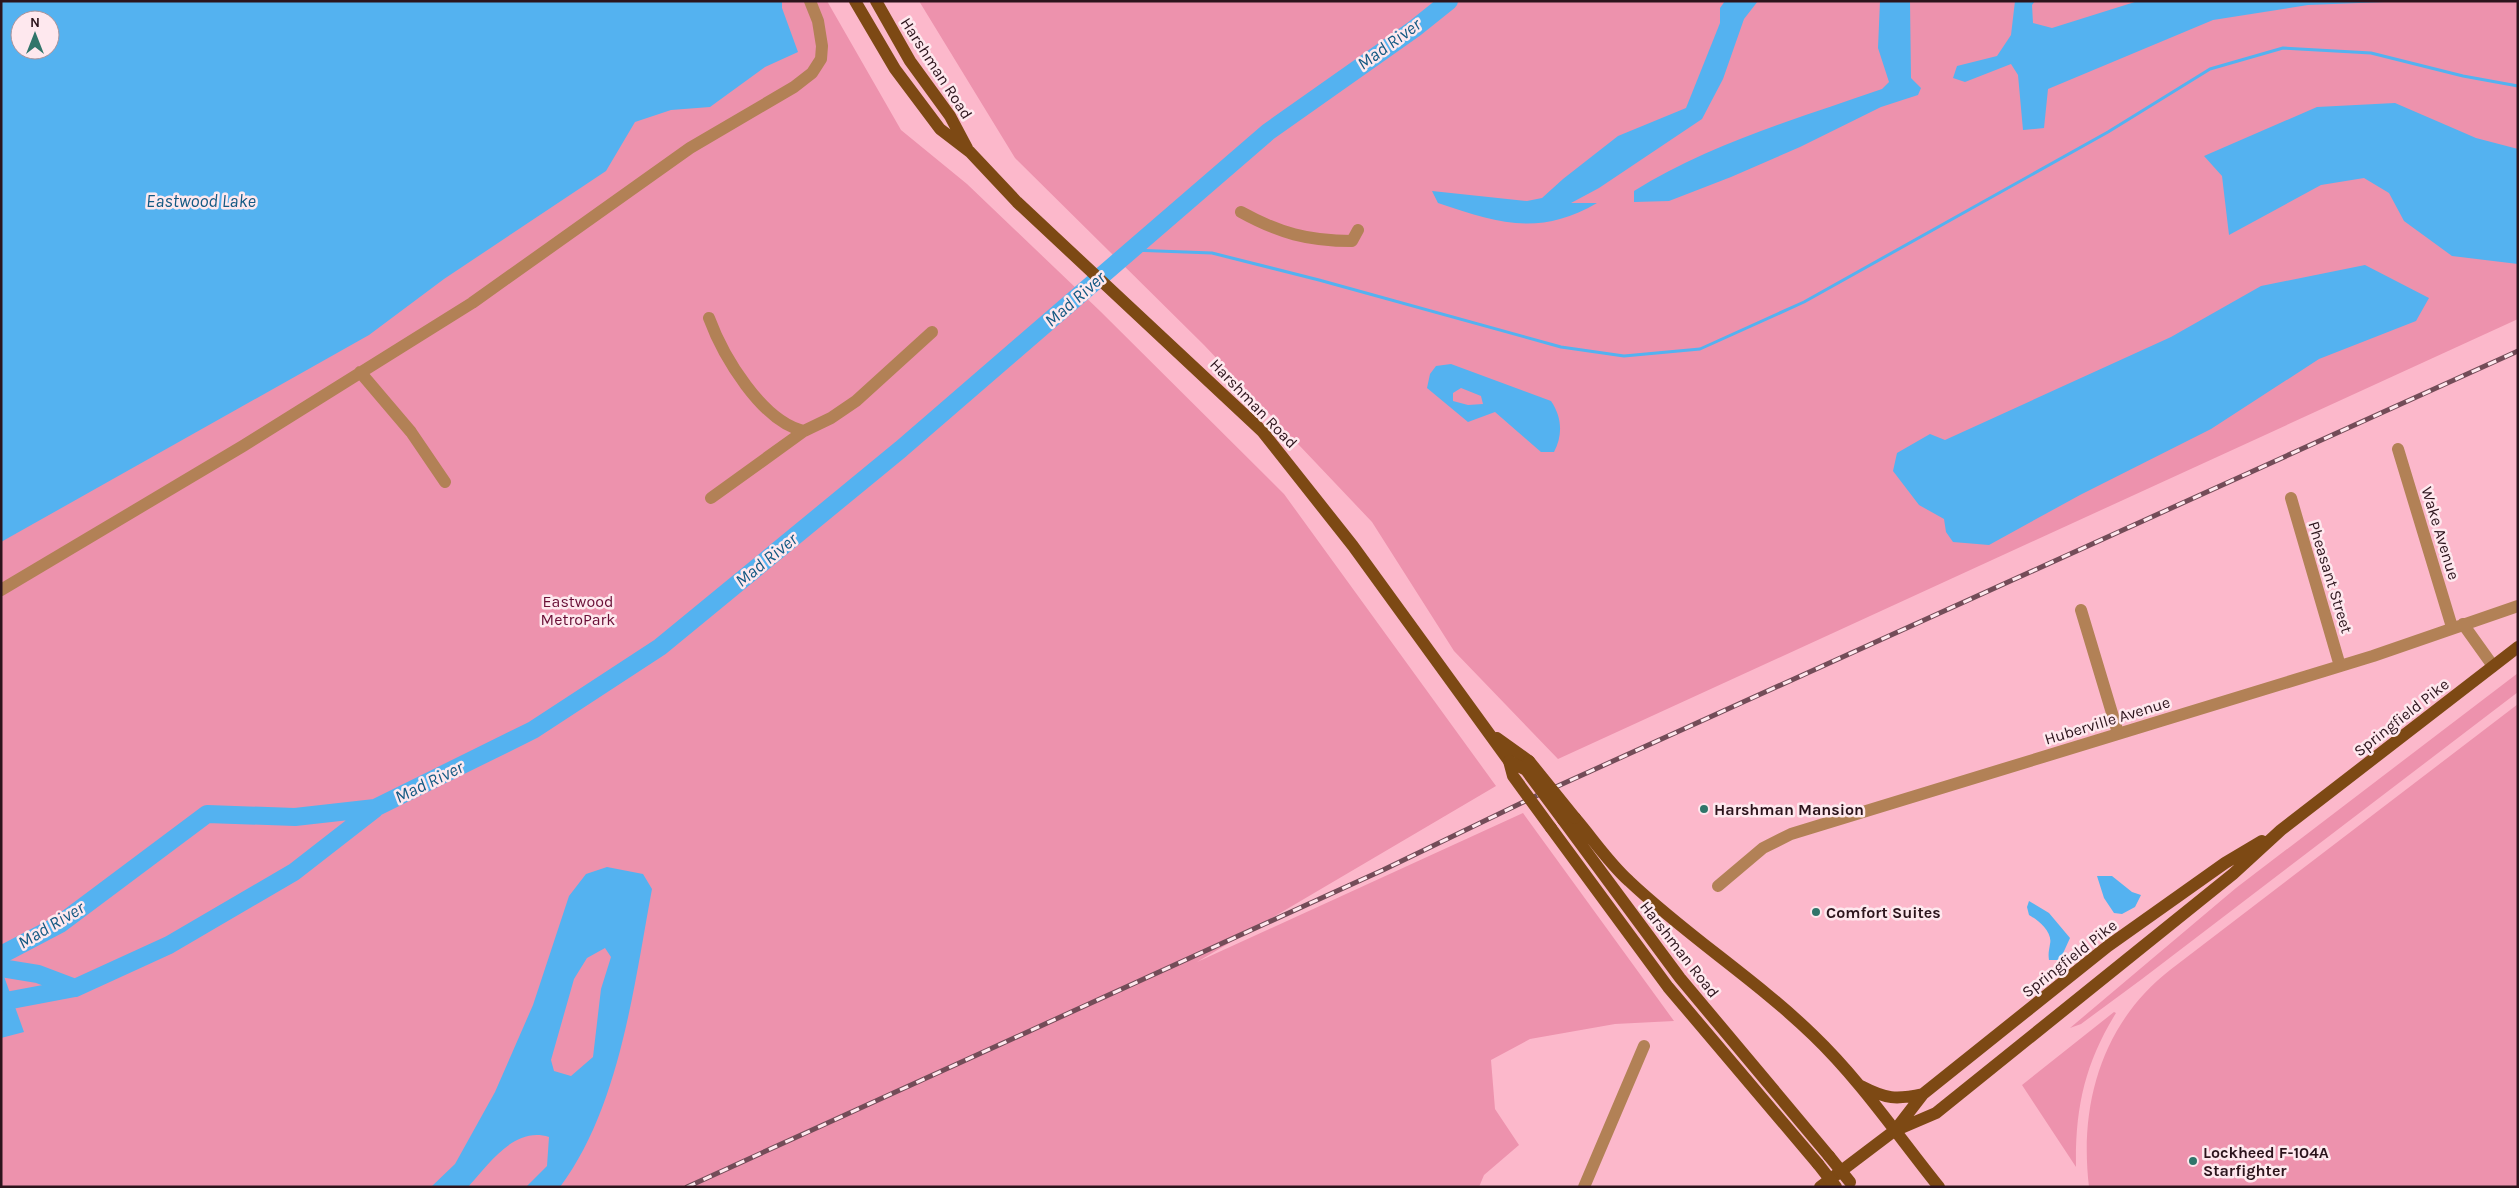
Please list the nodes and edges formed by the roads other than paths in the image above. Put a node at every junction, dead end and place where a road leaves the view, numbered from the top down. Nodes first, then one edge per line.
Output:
1 (810, 1) edge
2 (856, 1) edge
3 (876, 1) edge
4 (970, 152) junction
5 (1241, 212) dead end
6 (1358, 230) dead end
7 (709, 318) dead end
8 (932, 332) dead end
9 (360, 372) junction
10 (804, 431) junction
11 (2398, 449) dead end
12 (445, 482) dead end
13 (711, 498) dead end
14 (2290, 498) dead end
15 (1, 590) edge
16 (2518, 606) edge
17 (2081, 610) dead end
18 (2458, 625) junction
19 (2518, 647) edge
20 (2340, 666) junction
21 (2493, 666) junction
22 (1488, 732) junction
23 (2118, 733) junction
24 (1510, 761) junction
25 (1569, 819) junction
26 (2281, 830) junction
27 (1718, 886) dead end
28 (1644, 1046) dead end
29 (1857, 1084) junction
30 (1923, 1094) junction
31 (1894, 1131) junction
32 (1852, 1184) edge
33 (1584, 1187) edge
34 (1820, 1187) edge
35 (1836, 1187) edge
36 (1938, 1187) edge

1 - 9 street
2 - 4 main road, Harshman Road
3 - 4 main road, Harshman Road
4 - 22 main road, Harshman Road
5 - 6 street
7 - 10 street
8 - 10 street
9 - 12 street
9 - 15 street
10 - 13 street
11 - 18 street, Wake Avenue
14 - 20 street, Pheasant Street
16 - 18 street, Huberville Avenue
17 - 23 street
18 - 20 street, Huberville Avenue
18 - 21 street
19 - 21 main road, Springfield Pike
20 - 23 street, Huberville Avenue
21 - 26 main road, Springfield Pike
22 - 24 main road, Harshman Road
22 - 25 main road, bridge
23 - 27 street, Huberville Avenue
24 - 25 main road, Harshman Road, bridge
24 - 35 main road, Harshman Road, bridge
25 - 29 main road
25 - 32 main road, Harshman Road, bridge
26 - 30 main road, Springfield Pike
26 - 31 main road, Springfield Pike
28 - 33 street
29 - 30 main road
29 - 31 main road
30 - 31 main road, Springfield Pike
31 - 34 main road, Springfield Pike
31 - 36 main road

